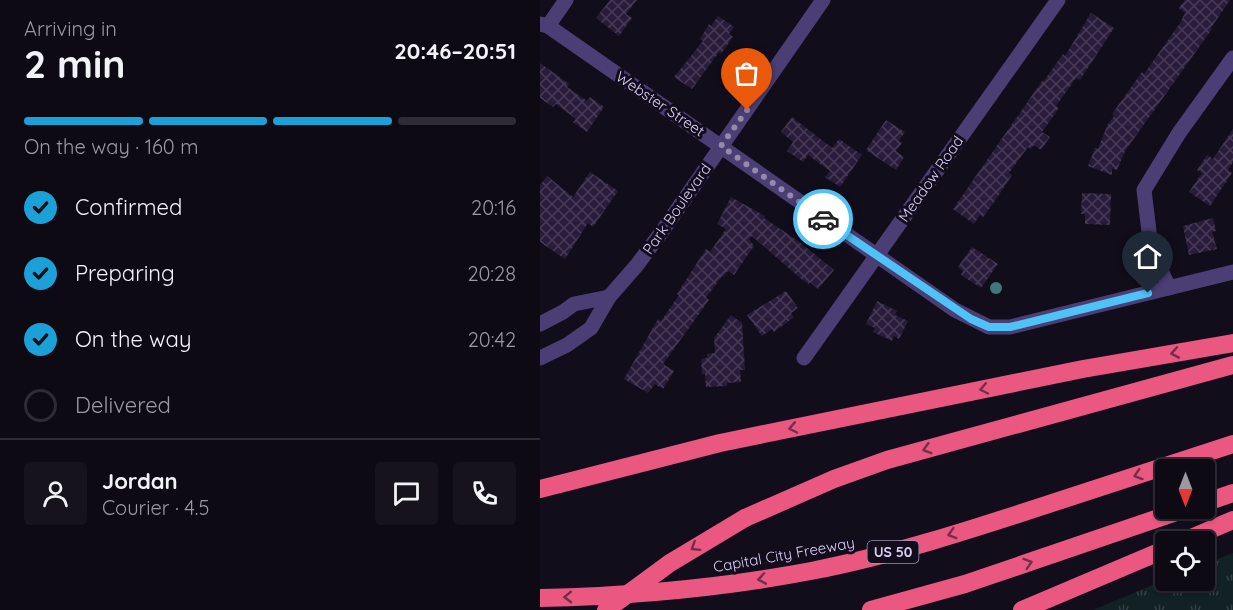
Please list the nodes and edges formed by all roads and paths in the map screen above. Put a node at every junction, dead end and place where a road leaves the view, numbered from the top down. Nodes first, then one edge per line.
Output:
1 (566, 0) edge
2 (823, 0) edge
3 (1058, 0) edge
4 (544, 25) edge
5 (1233, 58) edge
6 (721, 146) junction
7 (877, 256) junction
8 (1233, 272) edge
9 (1168, 288) junction
10 (609, 297) junction
11 (540, 324) edge
12 (1233, 343) edge
13 (540, 358) edge
14 (804, 358) dead end
15 (1233, 366) edge
16 (1233, 444) edge
17 (540, 489) edge
18 (1233, 493) edge
19 (1215, 499) edge
20 (1156, 519) edge
21 (1233, 520) edge
22 (1208, 531) edge
23 (1155, 554) edge
24 (540, 597) edge
25 (1038, 605) edge
26 (606, 610) edge
27 (871, 610) edge
28 (1022, 610) edge

1 - 4 street
2 - 6 street, Park Boulevard
3 - 7 street, Meadow Road
4 - 6 street, Webster Street
5 - 9 street
6 - 7 street, Webster Street
6 - 10 street, Park Boulevard
7 - 9 street, Webster Street
7 - 14 street, Meadow Road
8 - 9 street, Webster Street
10 - 11 street
10 - 13 street, Park Boulevard
12 -> 17 highway
15 -> 26 highway, bridge
16 -> 24 highway, Capital City Freeway / US 50
18 - 19 highway
27 -> 20 highway
21 - 22 highway
23 - 25 highway
25 - 28 highway

